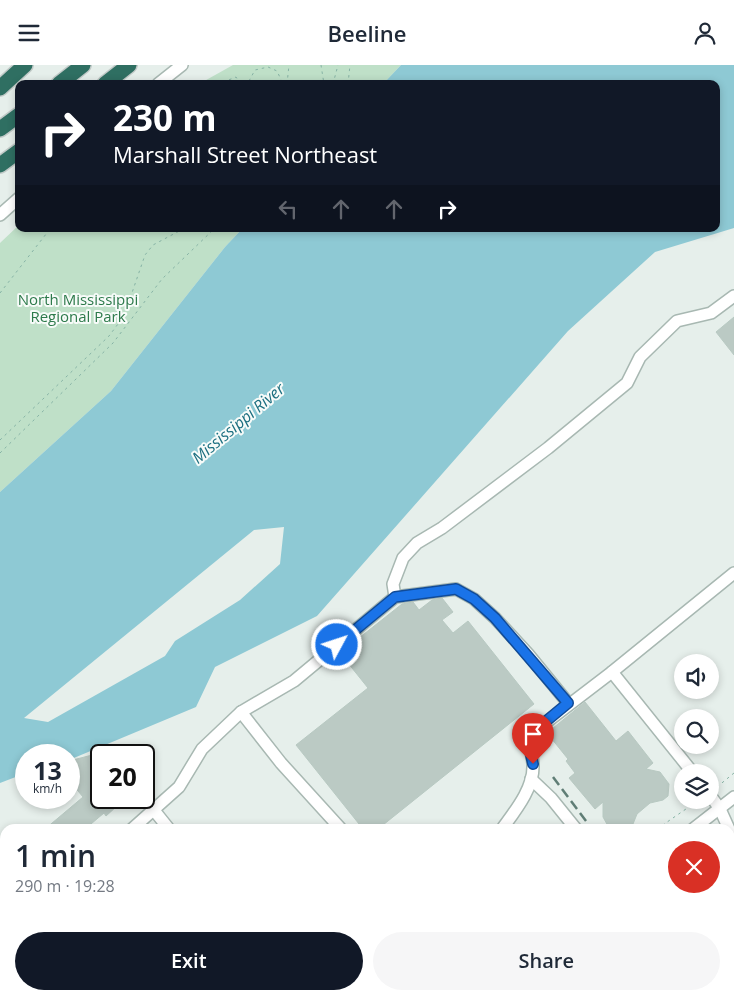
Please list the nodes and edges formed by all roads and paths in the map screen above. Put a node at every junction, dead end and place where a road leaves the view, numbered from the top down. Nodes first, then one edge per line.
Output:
1 (25, 65) edge
2 (83, 65) edge
3 (129, 65) edge
4 (182, 65) edge
5 (289, 65) edge
6 (321, 65) edge
7 (338, 65) edge
8 (350, 65) edge
9 (64, 80) edge
10 (110, 80) edge
11 (163, 80) edge
12 (250, 80) edge
13 (281, 80) edge
14 (287, 80) edge
15 (323, 80) edge
16 (334, 80) edge
17 (348, 80) edge
18 (0, 88) edge
19 (15, 118) edge
20 (0, 129) edge
21 (15, 154) edge
22 (0, 165) edge
23 (15, 202) edge
24 (0, 215) edge
25 (48, 232) edge
26 (177, 232) edge
27 (211, 232) edge
28 (0, 293) edge
29 (734, 296) edge
30 (0, 440) edge
31 (0, 453) edge
32 (734, 573) edge
33 (395, 597) junction
34 (612, 672) junction
35 (568, 703) junction
36 (241, 712) junction
37 (686, 764) edge
38 (734, 773) edge
39 (531, 779) junction
40 (719, 787) edge
41 (734, 797) edge
42 (155, 807) edge
43 (153, 809) joint
44 (686, 809) edge
45 (720, 809) junction
46 (137, 824) edge
47 (166, 824) edge
48 (336, 824) edge
49 (506, 824) edge
50 (572, 824) edge
51 (664, 824) edge
52 (700, 824) edge
53 (726, 824) edge

1 - 18 highway
2 - 9 highway
3 - 10 highway
4 - 11 street
5 - 14 path
6 - 15 path
7 - 16 path
8 - 17 path
12 - 13 path
19 - 20 highway
21 - 22 highway
23 - 24 street
25 - 28 path
26 - 30 path
27 - 31 path
29 - 33 street
32 - 34 street
33 - 35 street
33 - 36 street
34 - 35 street
34 - 37 street
35 - 39 street
36 - 42 street
36 - 48 street
38 - 40 path
39 - 49 street
39 - 50 street
41 - 45 street
43 - 46 street
43 - 47 street
44 - 51 path
45 - 52 street
45 - 53 street

